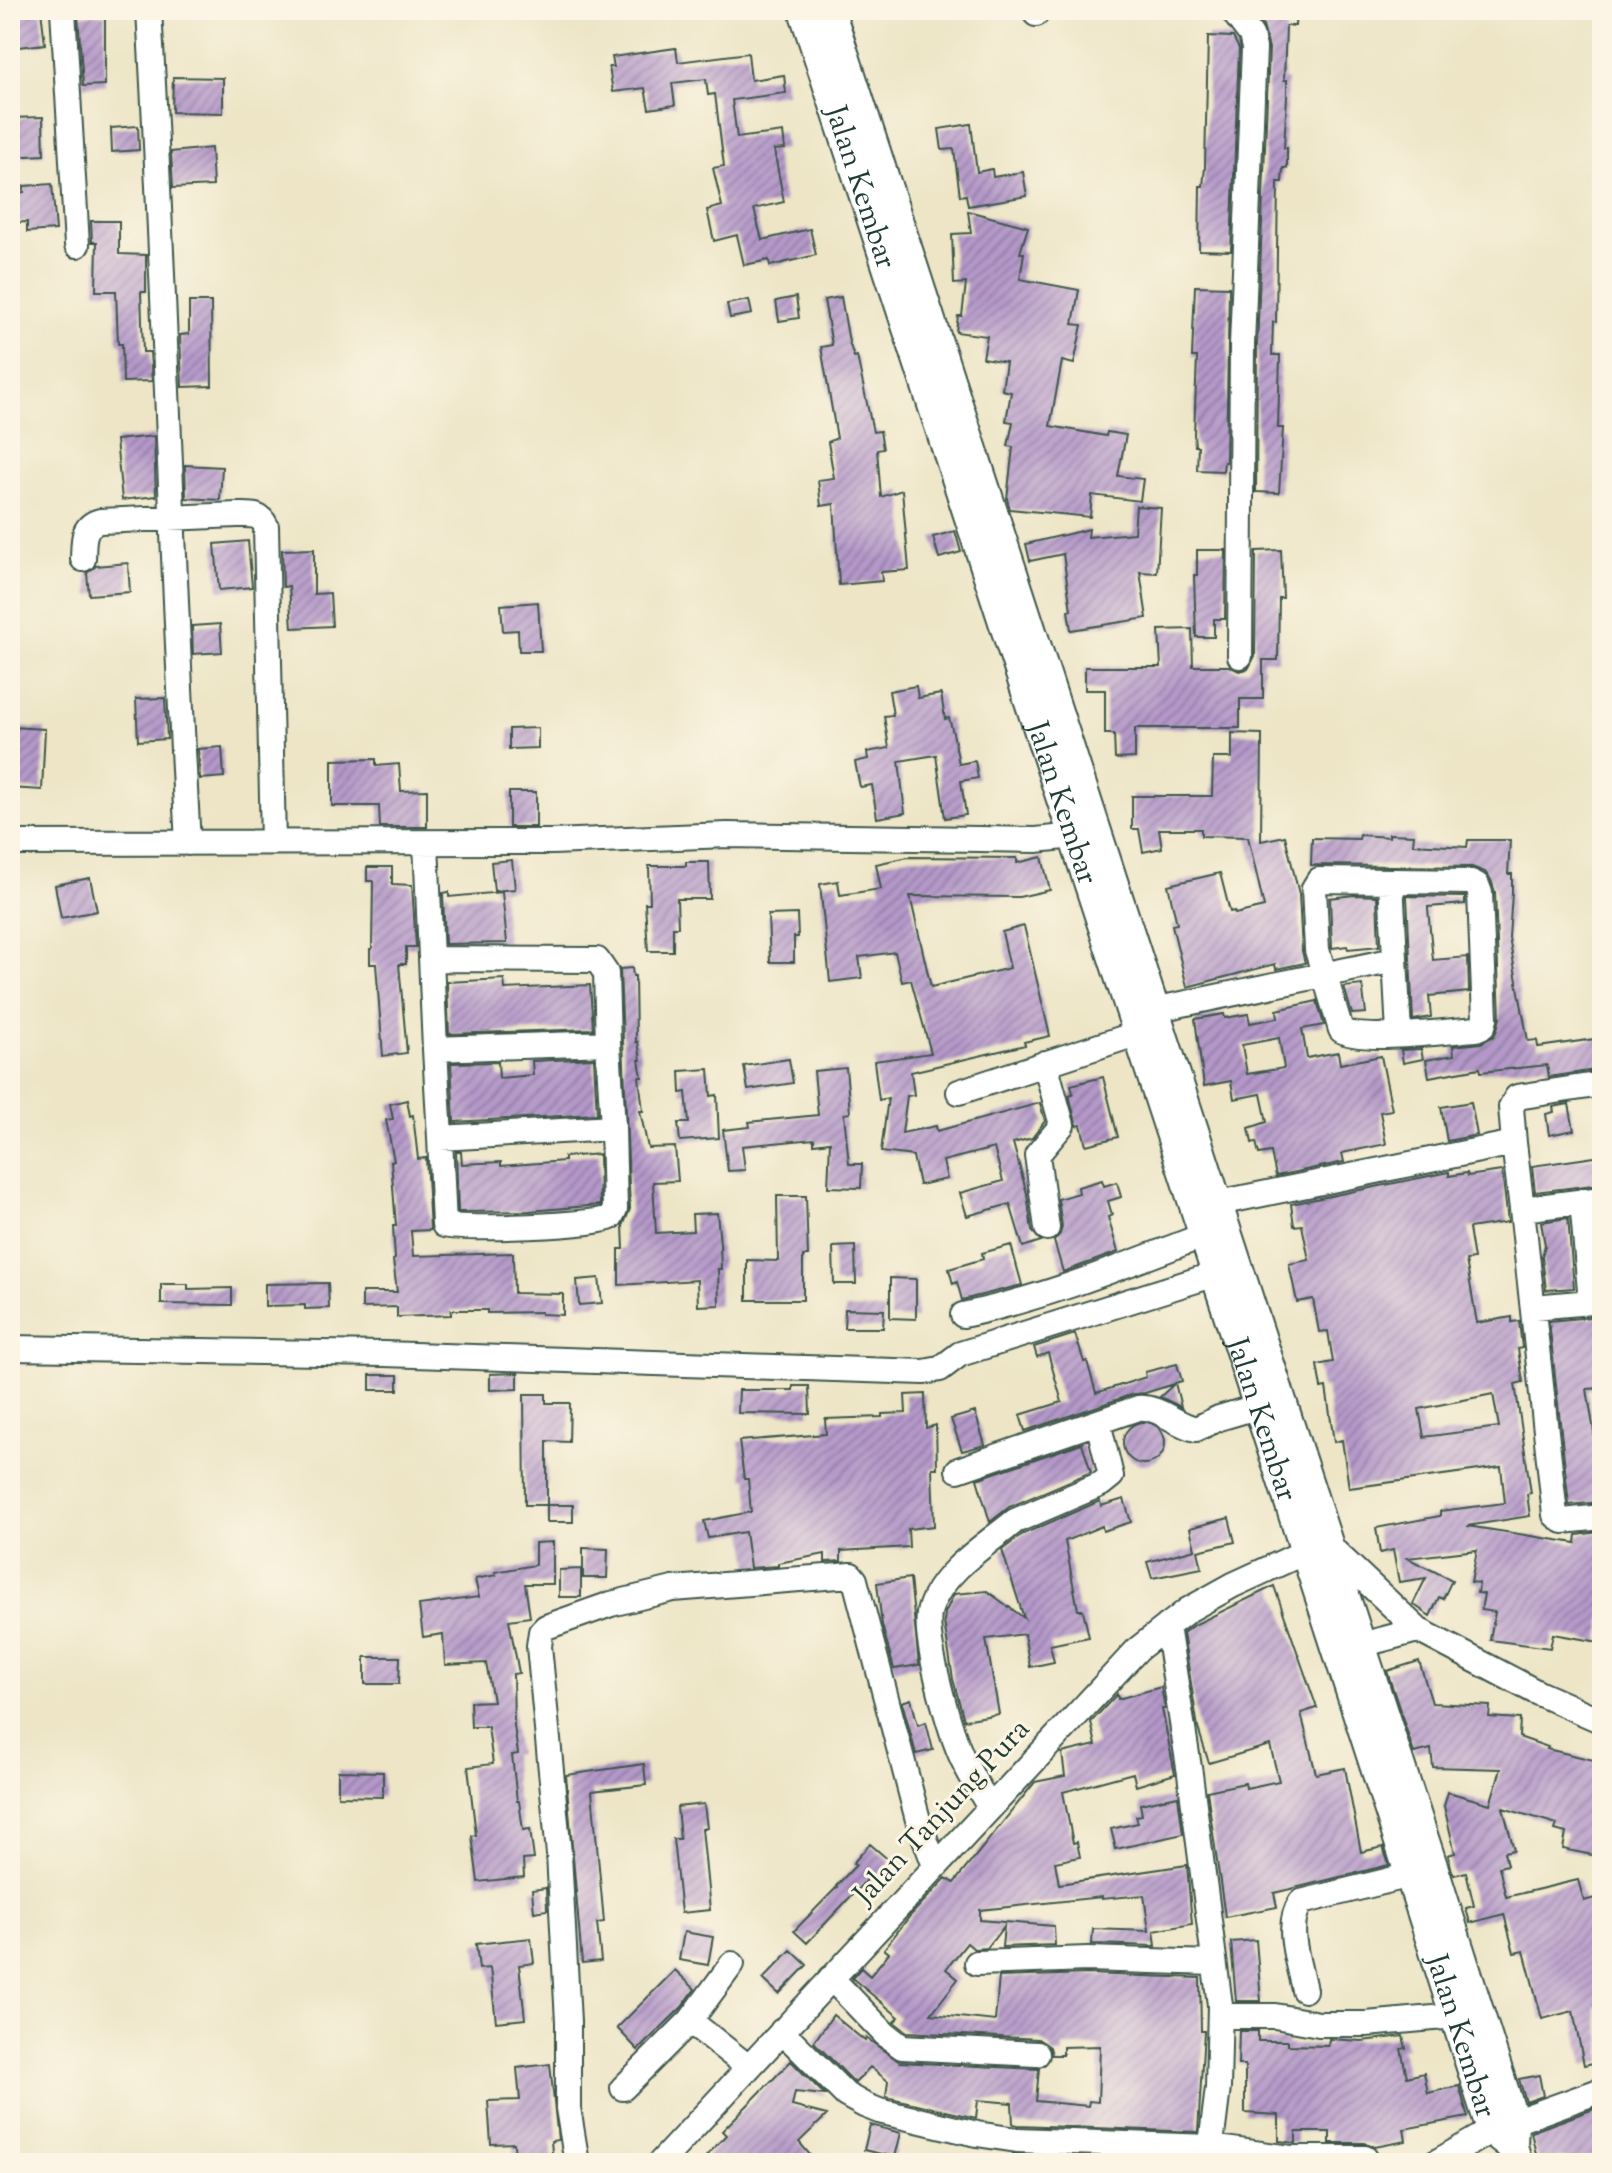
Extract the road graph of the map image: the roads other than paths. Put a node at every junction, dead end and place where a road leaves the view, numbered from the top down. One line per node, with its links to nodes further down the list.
1 (63, 10): 6 (street)
2 (149, 10): 7 (street)
3 (804, 10): 10 (main road, Jalan Kembar)
4 (829, 10): 19 (main road, Jalan Kembar)
5 (1232, 10): 9 (street)
6 (77, 245)
7 (171, 518): 8 (street); 11 (street); 13 (street)
8 (83, 559)
9 (1240, 656)
10 (1056, 838): 14 (street); 19 (main road, Jalan Kembar)
11 (273, 842): 13 (street); 14 (street)
12 (10, 843): 13 (street)
13 (188, 843)
14 (426, 843): 16 (street)
15 (1391, 881): 17 (street); 18 (street); 20 (street)
16 (431, 959): 21 (street); 22 (street)
17 (1395, 960): 18 (street); 20 (street)
18 (1325, 975): 19 (street); 20 (street)
19 (1134, 1028): 23 (street); 32 (main road, Jalan Kembar)
20 (1399, 1034)
21 (608, 1043): 22 (street); 26 (street)
22 (435, 1049): 27 (street)
23 (1045, 1063): 25 (street); 31 (street)
24 (1602, 1084): 28 (street)
25 (959, 1092)
26 (613, 1128): 27 (street); 27 (street)
27 (440, 1138)
28 (1514, 1143): 30 (street); 32 (street)
29 (1592, 1200): 30 (street); 33 (street)
30 (1522, 1209): 34 (street)
31 (1047, 1228)
32 (1217, 1244): 35 (street); 36 (street); 37 (main road, Jalan Kembar)
33 (1596, 1302): 34 (street)
34 (1534, 1307): 40 (street)
35 (963, 1315)
36 (10, 1348)
37 (1261, 1405): 38 (street); 41 (main road, Jalan Kembar)
38 (1098, 1422): 39 (street); 46 (street)
39 (958, 1470)
40 (1602, 1517)
41 (1318, 1548): 42 (street, Jalan Tanjung Pura); 43 (street); 44 (main road, Jalan Kembar); 48 (main road, Jalan Kembar)
42 (1167, 1626): 46 (street, Jalan Tanjung Pura); 50 (street)
43 (1418, 1630): 44 (street); 45 (street)
44 (1361, 1645): 48 (main road, Jalan Kembar)
45 (1602, 1721)
46 (990, 1808): 47 (street, Jalan Tanjung Pura)
47 (935, 1866): 52 (street, Jalan Tanjung Pura); 65 (street)
48 (1421, 1873): 53 (street); 55 (main road, Jalan Kembar); 62 (main road, Jalan Kembar)
49 (977, 1963): 50 (street)
50 (1214, 1963): 54 (street)
51 (732, 1964): 56 (street)
52 (831, 1978): 57 (street, Jalan Tanjung Pura); 58 (street)
53 (1304, 1990)
54 (1220, 2016): 55 (street); 63 (street)
55 (1456, 2016): 62 (main road, Jalan Kembar)
56 (690, 2021): 59 (street); 60 (street)
57 (782, 2031): 59 (street, Jalan Tanjung Pura); 63 (street)
58 (1037, 2054)
59 (748, 2067): 66 (street, Jalan Tanjung Pura)
60 (623, 2088)
61 (1602, 2090): 62 (street)
62 (1508, 2140): 67 (street)
63 (1209, 2155): 64 (street)
64 (1365, 2158)
65 (577, 2163)
66 (660, 2163)
67 (1435, 2163)

